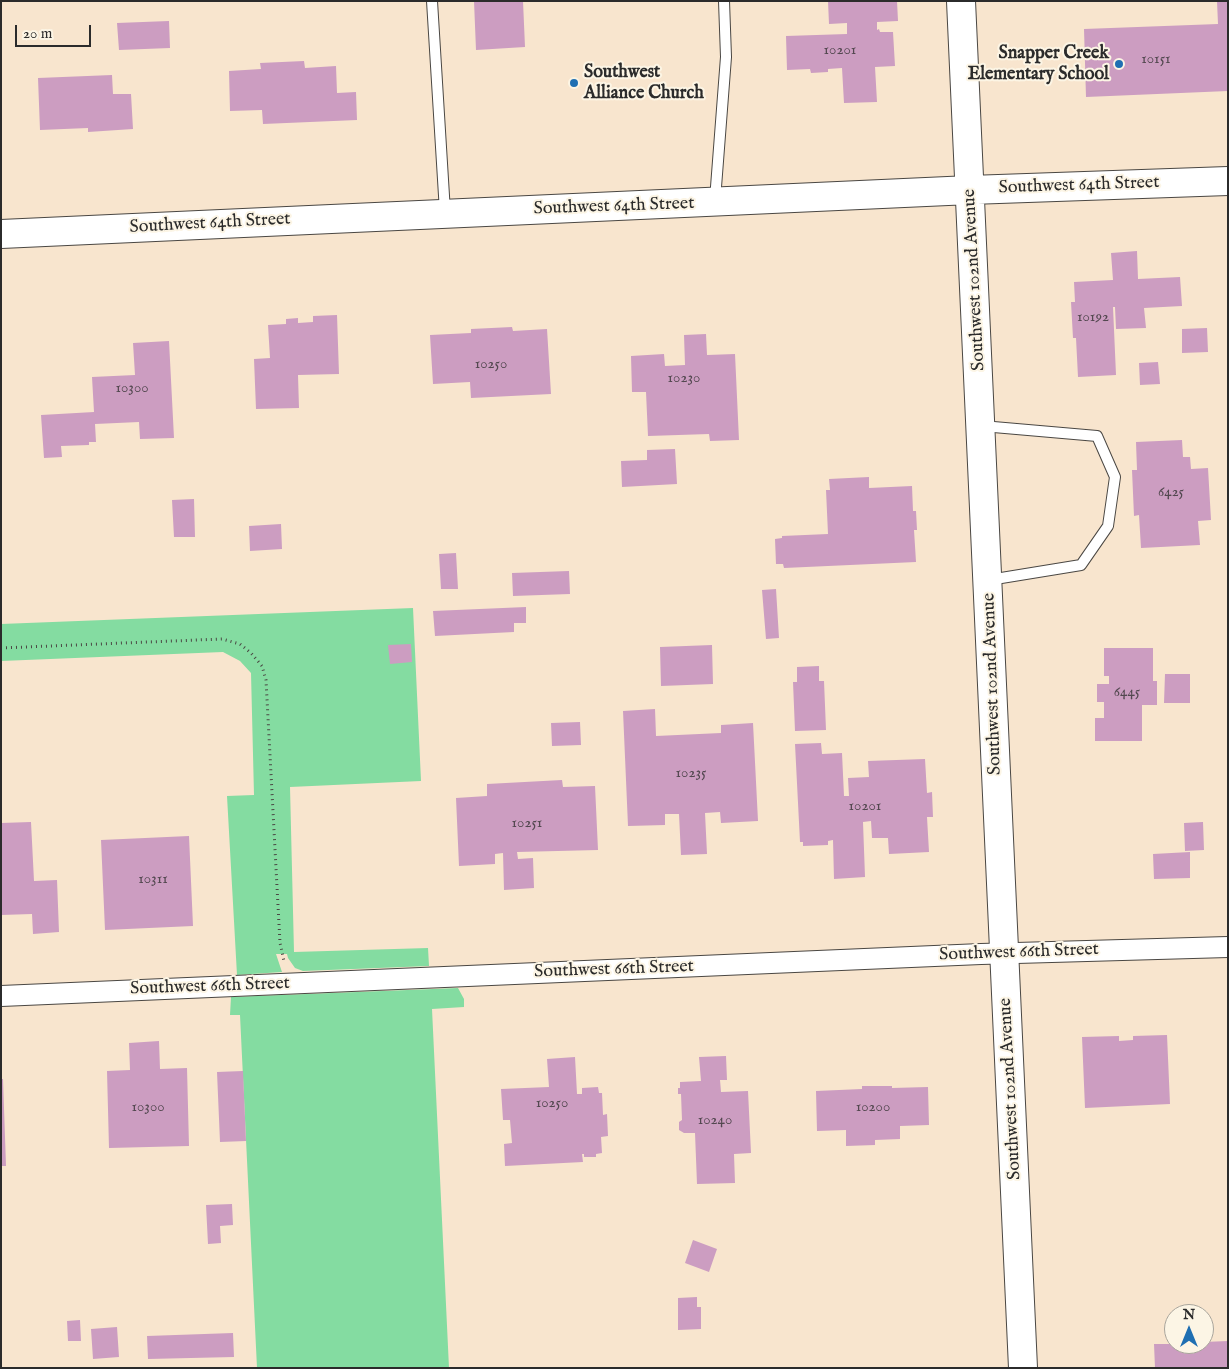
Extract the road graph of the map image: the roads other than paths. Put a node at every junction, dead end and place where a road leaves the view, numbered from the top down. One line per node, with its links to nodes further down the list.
1 (432, 1): 7 (lane)
2 (724, 1): 6 (lane)
3 (962, 1): 5 (street, Southwest 102nd Avenue)
4 (1228, 181): 5 (street, Southwest 64th Street)
5 (970, 190): 6 (street, Southwest 64th Street); 9 (street, Southwest 102nd Avenue)
6 (715, 202): 7 (street, Southwest 64th Street)
7 (445, 214): 8 (street, Southwest 64th Street)
8 (1, 234)
9 (981, 426): 10 (street, Southwest 102nd Avenue); 10 (lane)
10 (988, 580): 12 (street, Southwest 102nd Avenue)
11 (1228, 947): 12 (street, Southwest 66th Street)
12 (1005, 953): 13 (street, Southwest 66th Street); 14 (street, Southwest 102nd Avenue)
13 (1, 996)
14 (1023, 1368)

